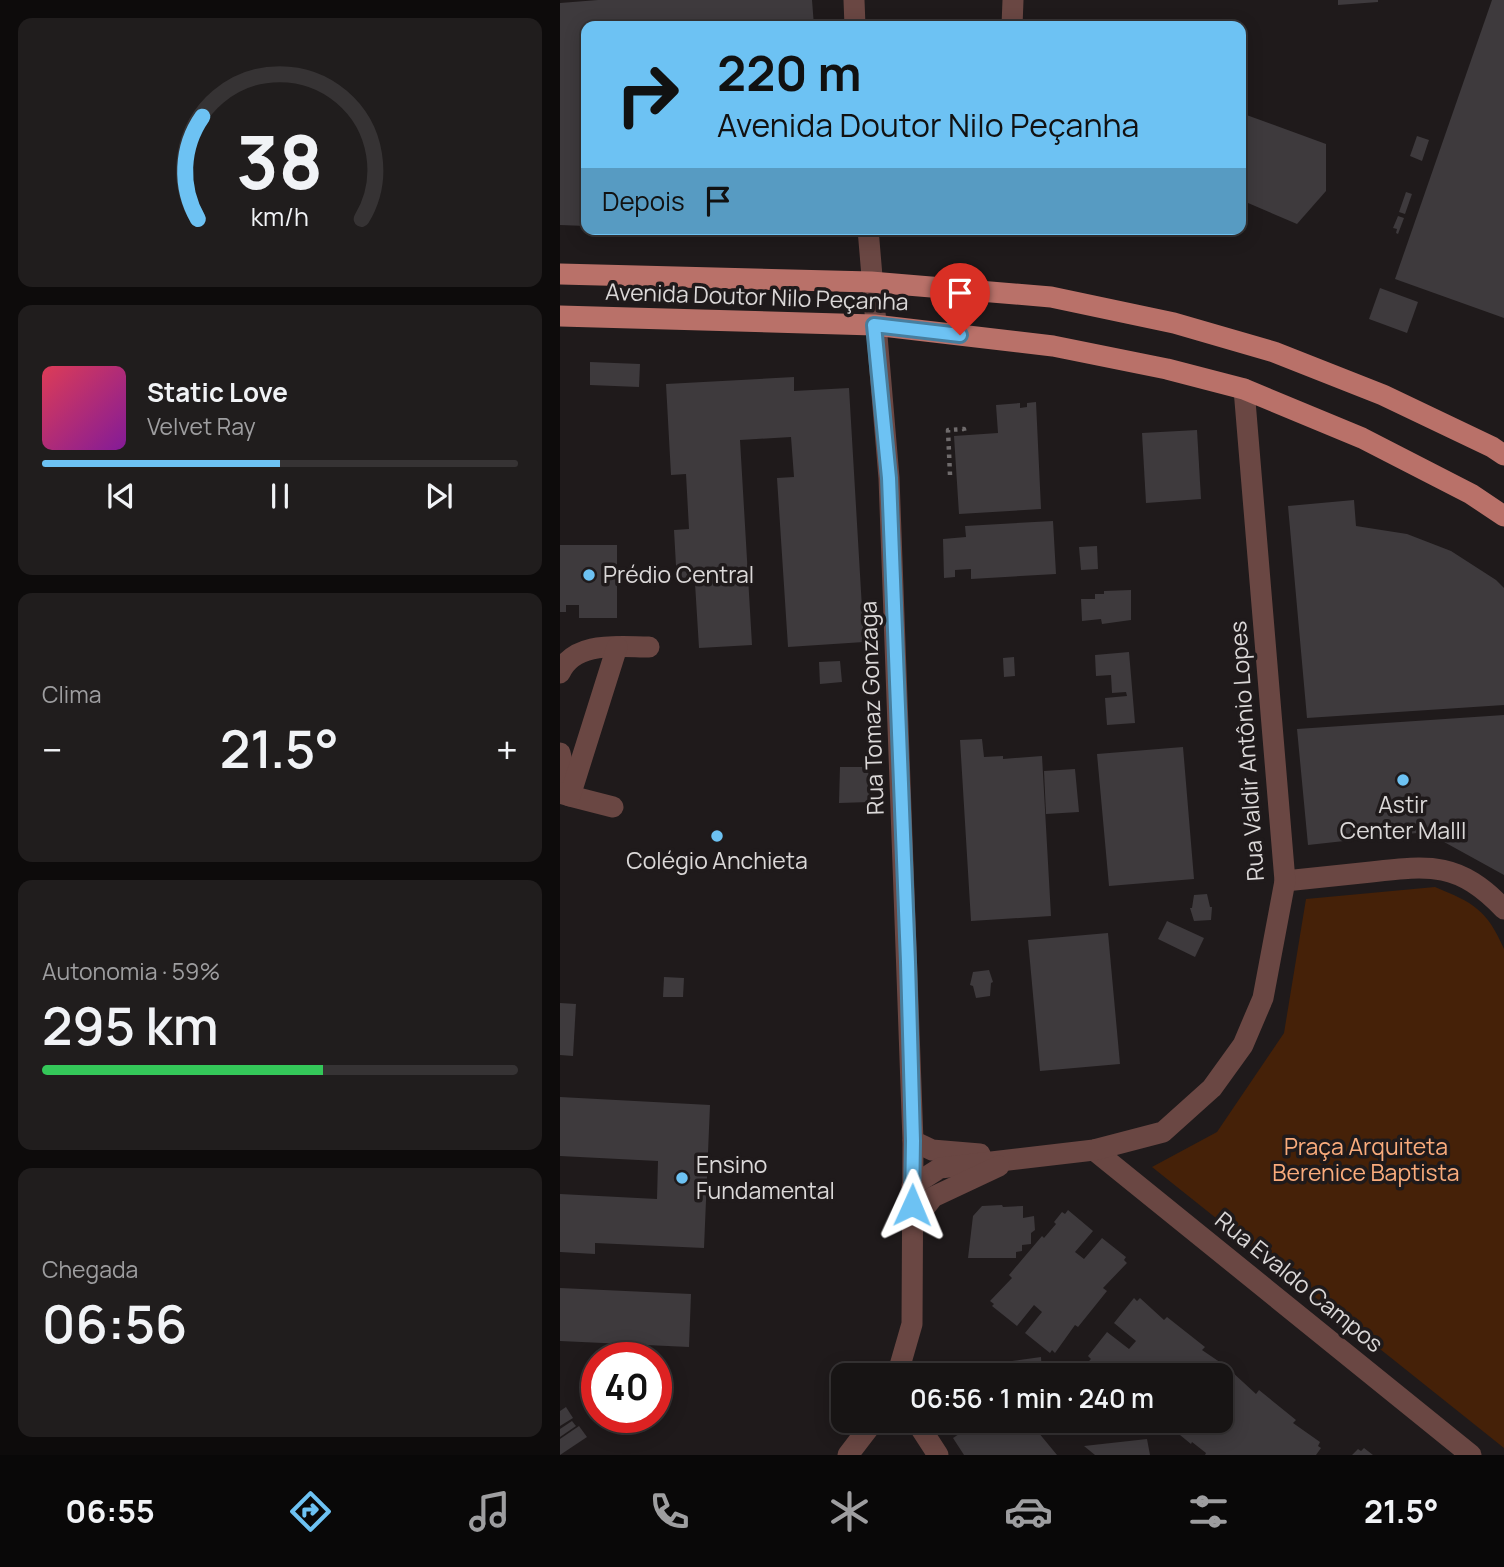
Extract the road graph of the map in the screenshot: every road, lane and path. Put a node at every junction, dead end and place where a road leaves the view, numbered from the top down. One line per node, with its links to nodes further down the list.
1 (854, 0): 3 (street)
2 (1013, 0): 4 (street)
3 (855, 21)
4 (1012, 21)
5 (867, 235): 7 (street, Rua Tomaz Gonzaga)
6 (560, 274): 7 (main road, Avenida Doutor Nilo Peçanha)
7 (871, 282): 9 (street, Rua Tomaz Gonzaga); 12 (main road, Avenida Doutor Nilo Peçanha)
8 (560, 316): 9 (main road, Avenida Doutor Nilo Peçanha)
9 (874, 325): 10 (main road, Avenida Doutor Nilo Peçanha); 23 (street, Rua Tomaz Gonzaga)
10 (1244, 389): 14 (main road, Avenida Doutor Nilo Peçanha); 21 (street, Rua Valdir Antônio Lopes)
11 (965, 435): 13 (path)
12 (1504, 455)
13 (950, 475)
14 (1504, 516)
15 (649, 646): 16 (street)
16 (617, 647): 17 (street); 19 (street)
17 (560, 673)
18 (560, 753): 19 (street)
19 (565, 795): 20 (street)
20 (612, 807)
21 (1285, 881): 22 (street); 24 (street, Rua Valdir Antônio Lopes)
22 (1504, 909)
23 (913, 1141): 25 (street); 26 (street, Rua Tomaz Gonzaga)
24 (1094, 1150): 25 (street, Rua Valdir Antônio Lopes); 33 (street, Rua Evaldo Campos)
25 (1017, 1158): 26 (street, Rua Valdir Antônio Lopes); 27 (street, Rua Valdir Antônio Lopes)
26 (912, 1186): 27 (street, Rua Tomaz Gonzaga)
27 (912, 1224): 28 (street, Rua Tomaz Gonzaga)
28 (901, 1363)
29 (865, 1433): 31 (street)
30 (924, 1433): 32 (street)
31 (848, 1455)
32 (938, 1455)
33 (1471, 1455)

